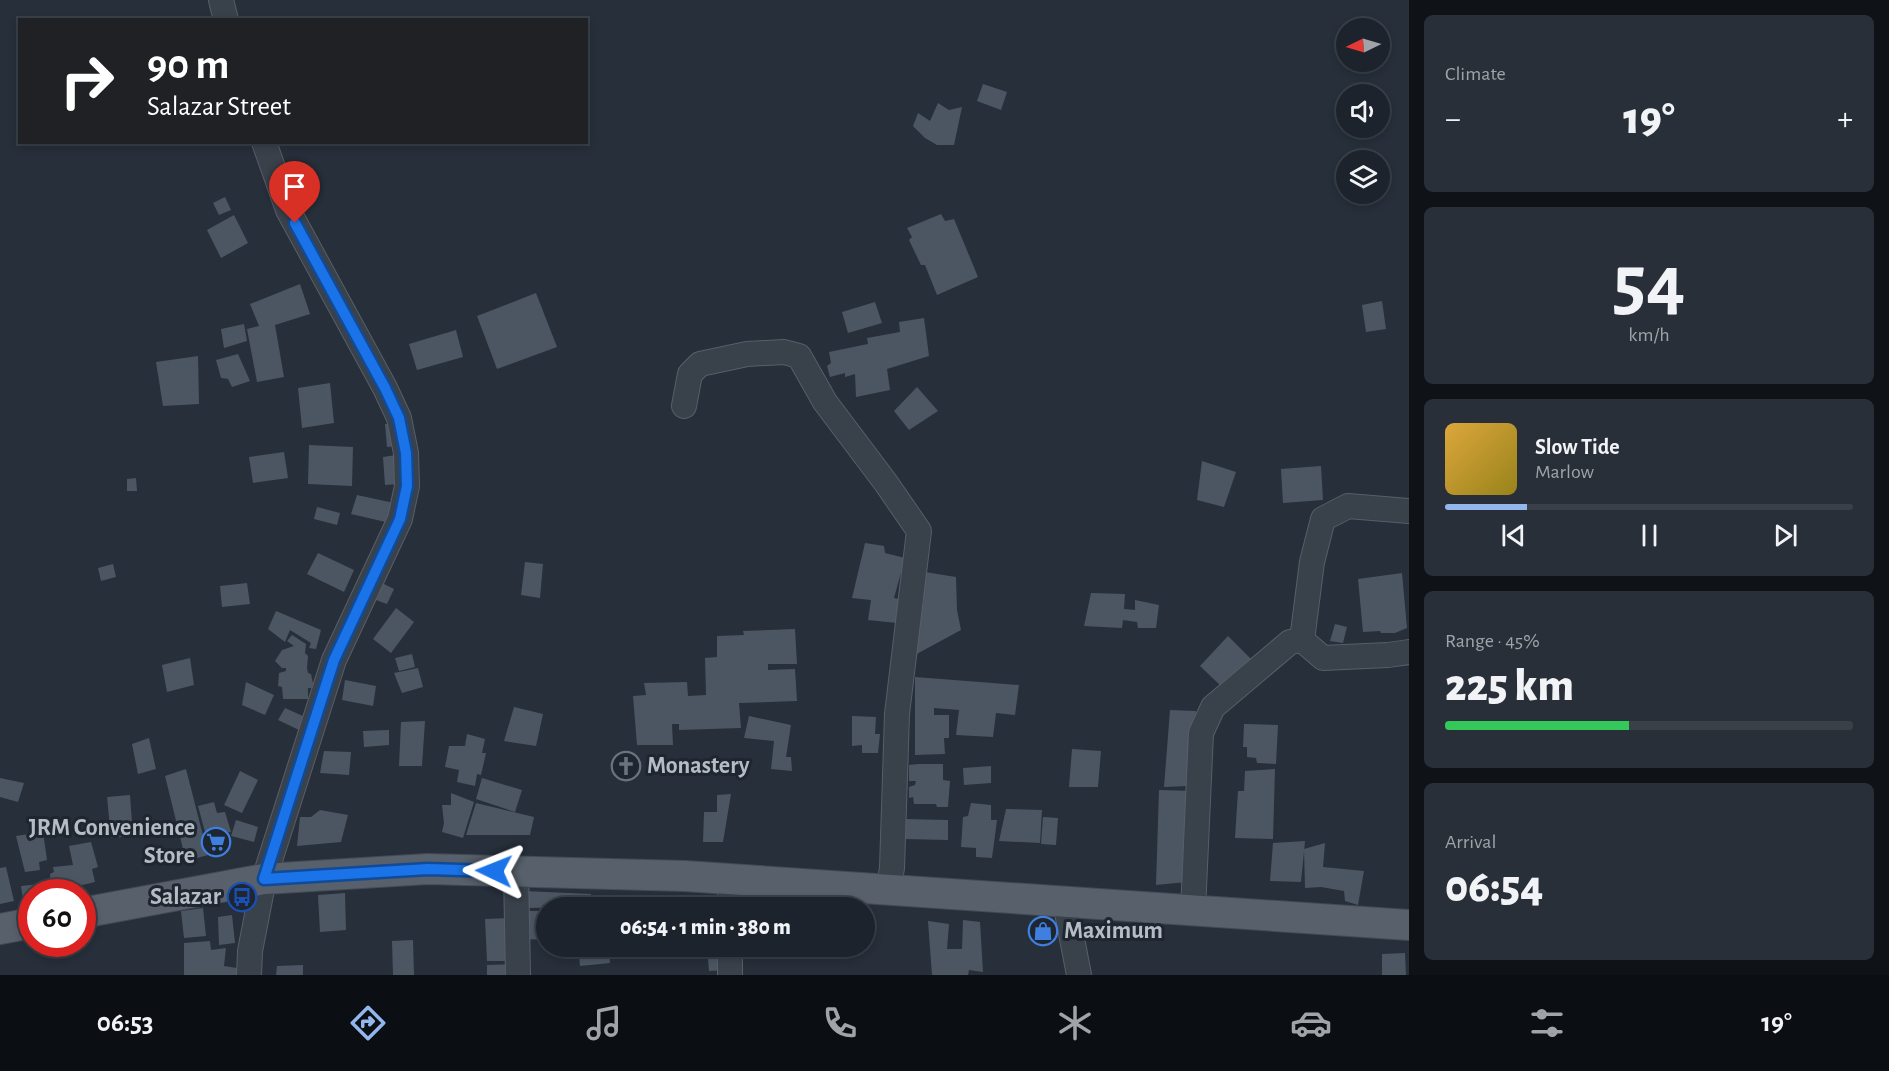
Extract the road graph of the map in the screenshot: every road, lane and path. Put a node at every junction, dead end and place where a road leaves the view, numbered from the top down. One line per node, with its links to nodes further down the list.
1 (221, 0): 2 (street)
2 (226, 18)
3 (265, 144): 9 (street)
4 (684, 406): 10 (street)
5 (1409, 511): 6 (street)
6 (1302, 640): 7 (street); 14 (street)
7 (1409, 652)
8 (516, 872): 9 (main road); 11 (main road); 20 (street)
9 (264, 879): 13 (main road); 19 (street)
10 (888, 890): 11 (main road); 12 (main road)
11 (730, 893)
12 (1065, 902): 14 (main road); 22 (street)
13 (96, 910)
14 (1193, 911): 15 (main road)
15 (1409, 925)
16 (18, 926): 17 (main road)
17 (0, 929)
18 (730, 957): 21 (street)
19 (249, 975)
20 (518, 975)
21 (730, 975)
22 (1079, 975)

